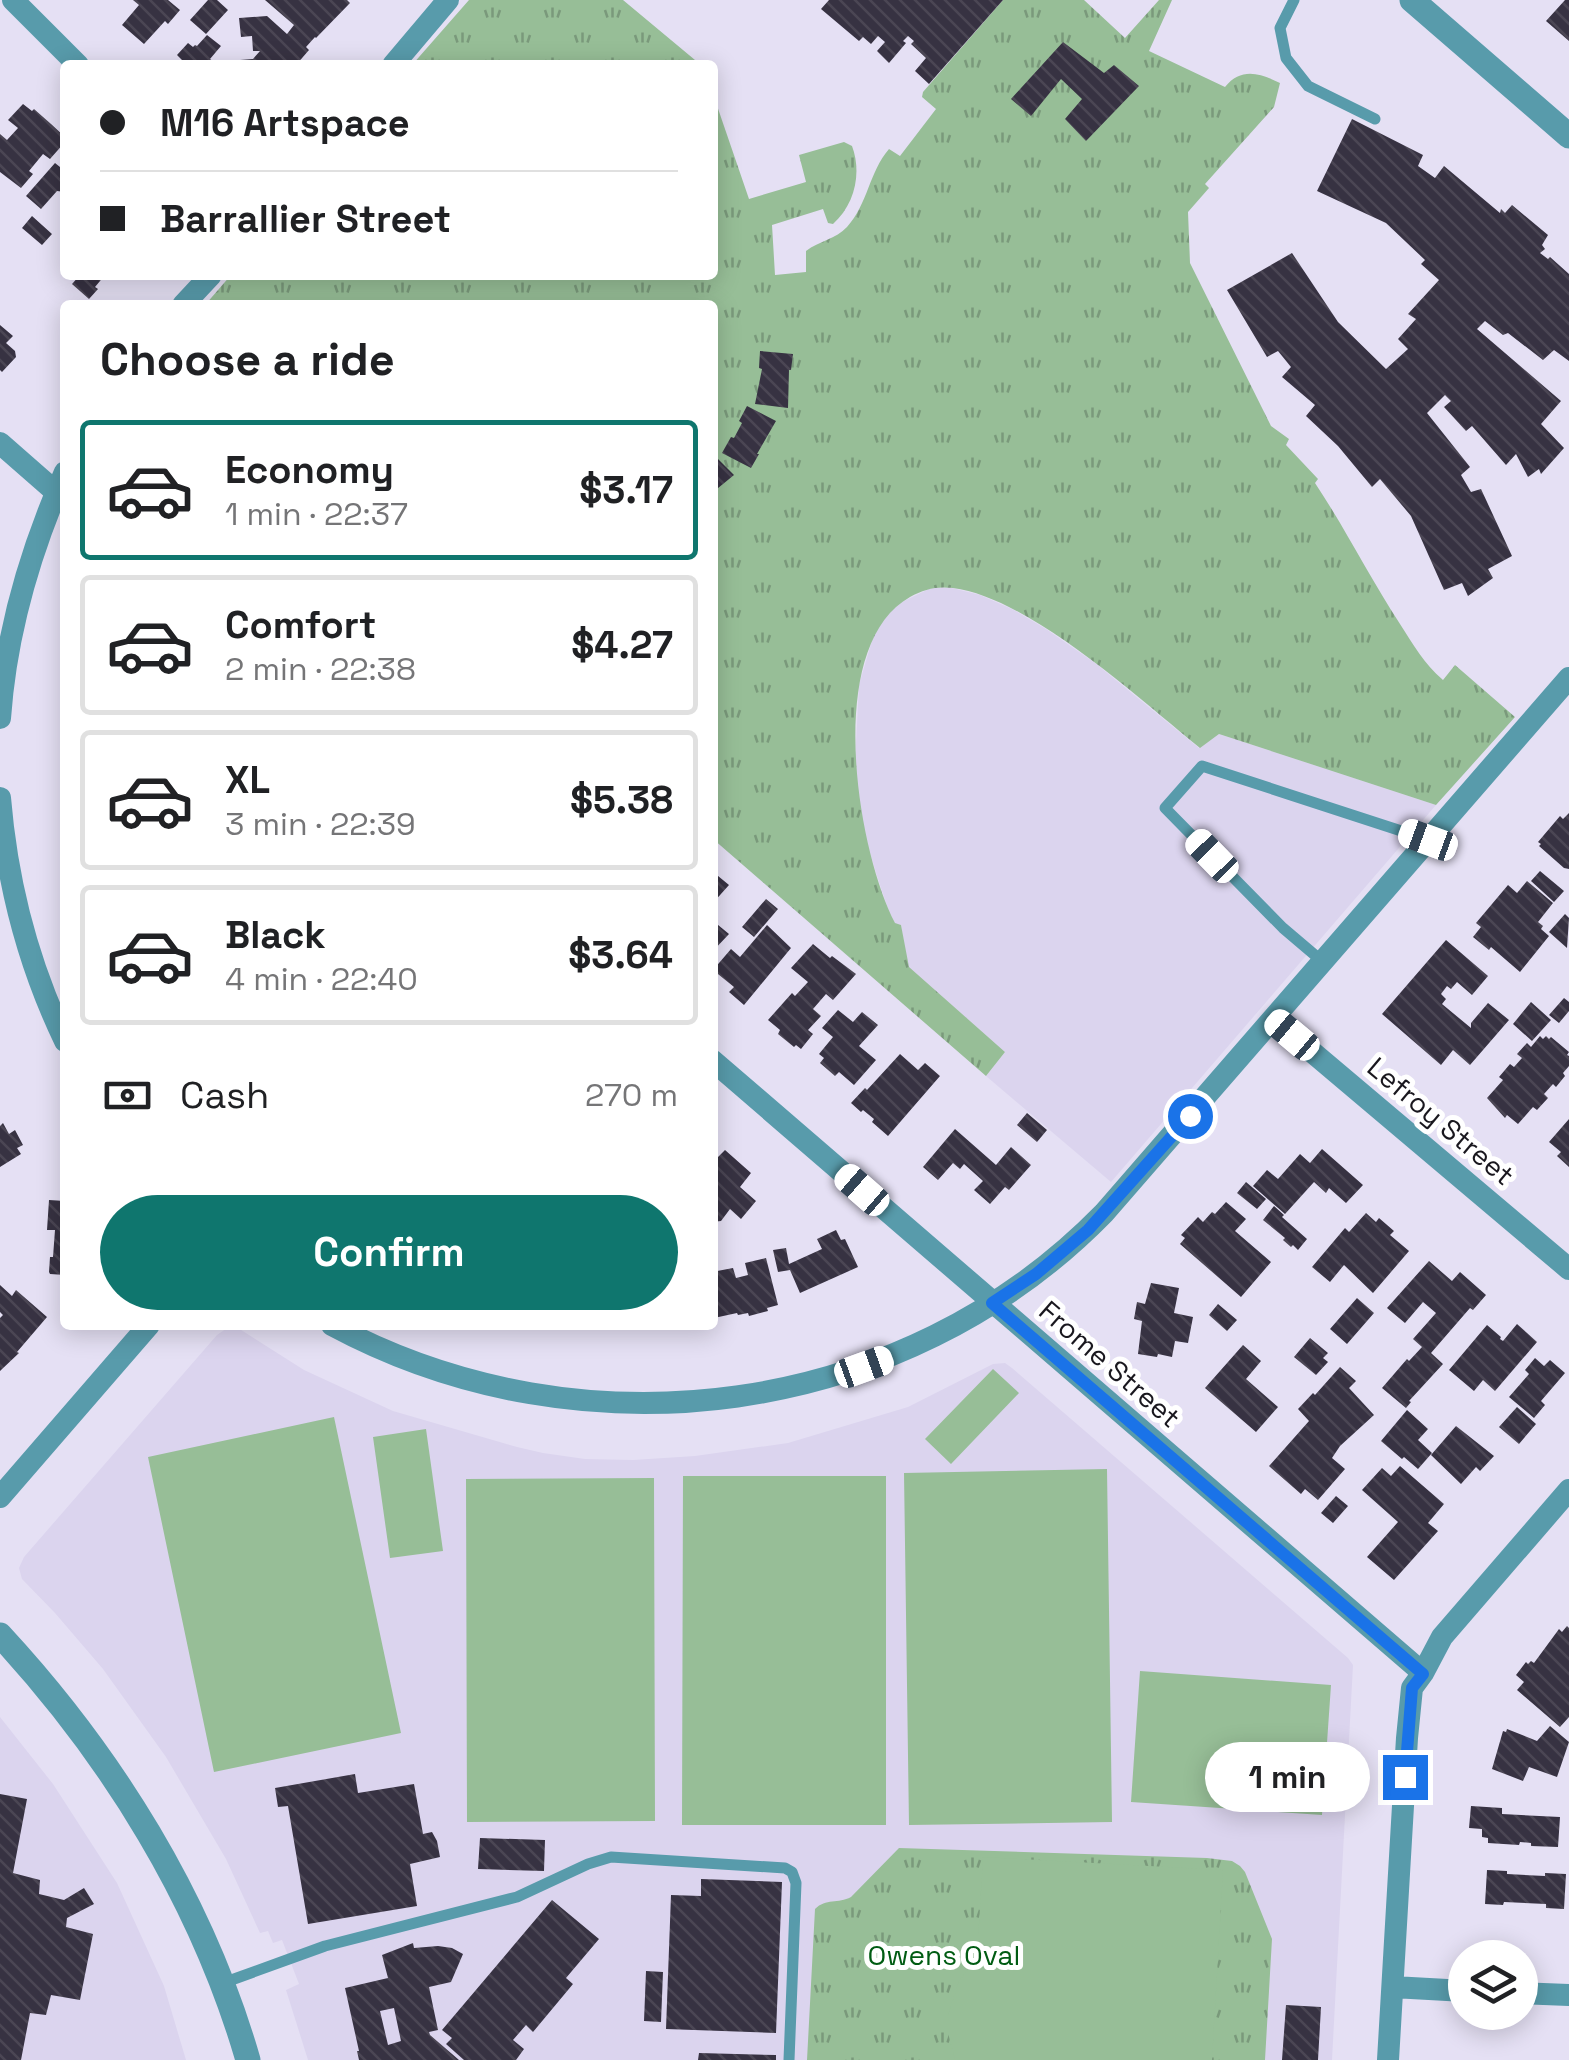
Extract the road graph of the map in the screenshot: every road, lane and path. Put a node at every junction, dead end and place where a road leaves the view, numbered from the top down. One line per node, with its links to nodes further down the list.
1 (12, 0): 5 (street)
2 (448, 0): 6 (street)
3 (1294, 0): 7 (lane)
4 (1412, 0): 8 (street)
5 (73, 60)
6 (397, 60)
7 (1375, 119)
8 (1569, 136)
9 (206, 280): 10 (street)
10 (188, 300)
11 (0, 444): 12 (street)
12 (60, 487)
13 (60, 492): 15 (street)
14 (1565, 690): 17 (street)
15 (0, 718)
16 (0, 798): 20 (street)
17 (1428, 840): 18 (street); 18 (lane)
18 (1323, 962): 19 (street)
19 (1273, 1020): 22 (street, Lefroy Street); 23 (street)
20 (60, 1030)
21 (718, 1065): 23 (street, Frome Street)
22 (1569, 1270)
23 (992, 1303): 25 (street); 29 (street, Frome Street)
24 (144, 1330): 27 (street)
25 (342, 1330)
26 (1569, 1490): 29 (street)
27 (0, 1497)
28 (0, 1636): 30 (street)
29 (1423, 1674): 31 (street)
30 (222, 1984): 35 (street); 36 (lane)
31 (1392, 1987): 32 (street); 37 (street)
32 (1448, 1989)
33 (1538, 1994): 34 (street)
34 (1569, 1996)
35 (248, 2060)
36 (790, 2060)
37 (1388, 2060)

